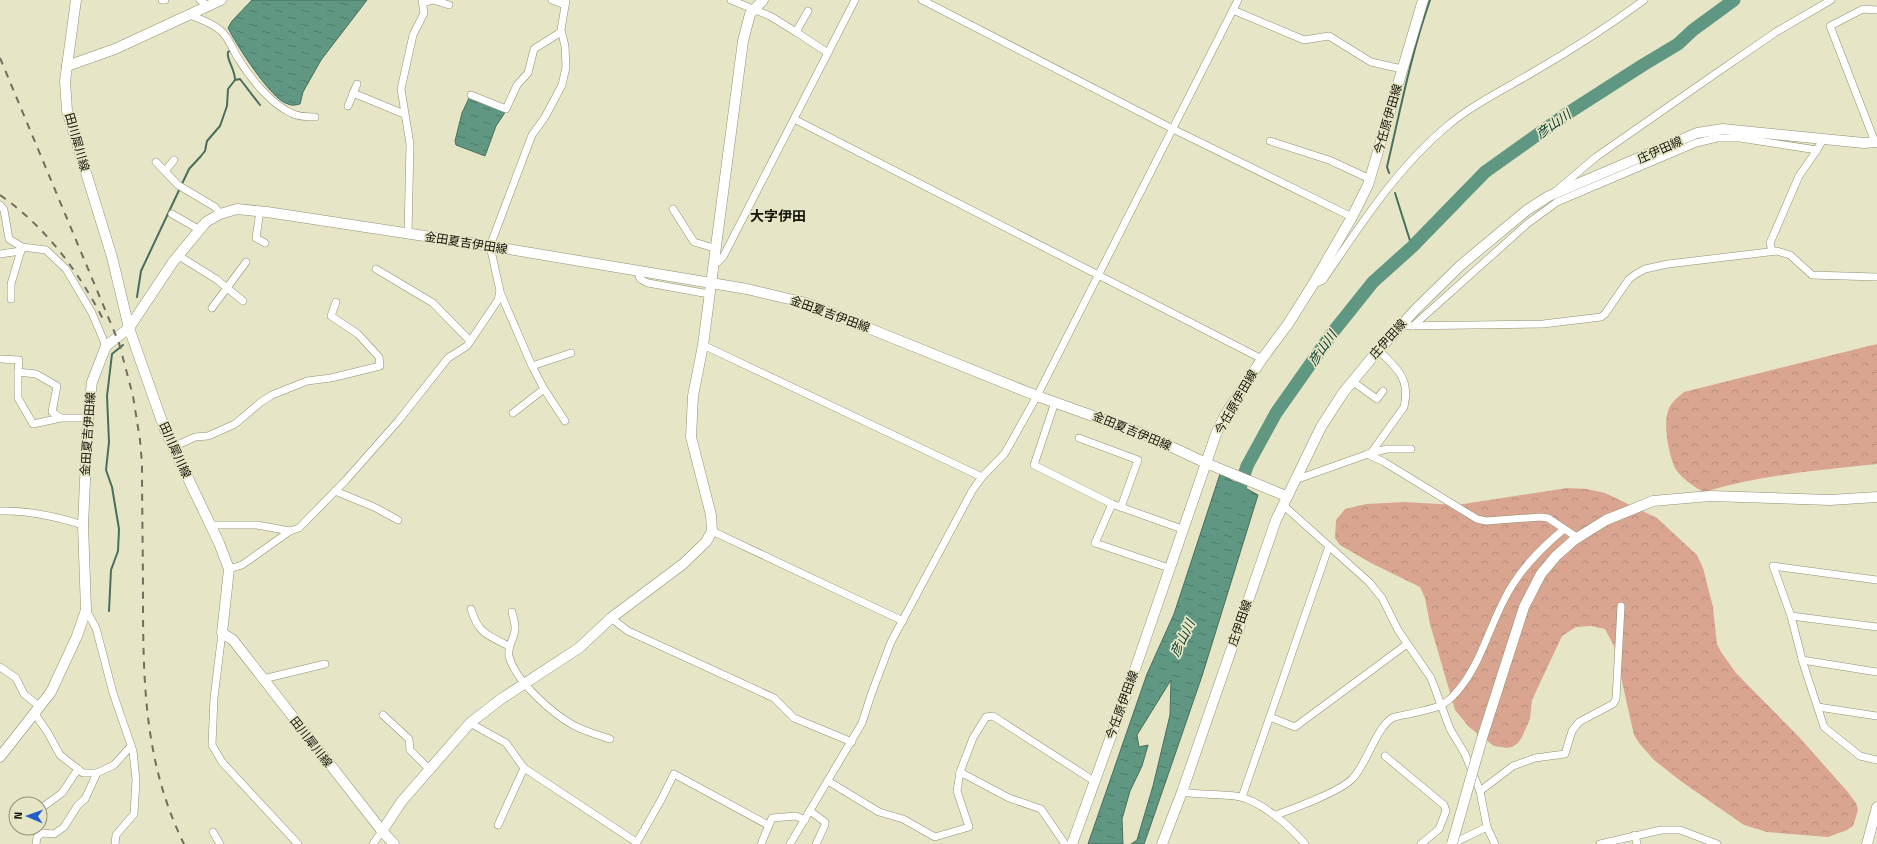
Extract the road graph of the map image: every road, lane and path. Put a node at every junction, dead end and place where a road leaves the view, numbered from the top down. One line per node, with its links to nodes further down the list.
1 (76, 0): 24 (main road, 田川犀川線)
2 (221, 0): 14 (main road)
3 (552, 0): 13 (street)
4 (731, 0): 16 (street)
5 (763, 0): 16 (main road)
6 (855, 0): 23 (street)
7 (922, 0): 33 (street)
8 (1238, 0): 17 (street)
9 (1423, 0): 25 (main road, 今任原伊田線)
10 (1644, 0): 65 (street)
11 (1830, 0): 42 (street)
12 (423, 1): 15 (street); 30 (street)
13 (565, 2): 21 (street)
14 (204, 3): 20 (main road)
15 (449, 5)
16 (755, 9): 22 (street); 53 (main road)
17 (1233, 10): 25 (street); 33 (street)
18 (1877, 10): 36 (street)
19 (808, 11): 22 (street)
20 (190, 15): 24 (main road); 31 (street)
21 (561, 32): 28 (street); 52 (street)
22 (796, 32): 23 (street)
23 (828, 53): 32 (street)
24 (67, 66): 75 (main road, 田川犀川線)
25 (1402, 69): 41 (main road, 今任原伊田線)
26 (357, 84): 27 (street)
27 (353, 93): 29 (street); 30 (street)
28 (471, 95)
29 (348, 106)
30 (404, 114): 50 (street)
31 (315, 117)
32 (794, 119): 58 (street); 62 (street)
33 (1173, 129): 48 (street); 62 (street)
34 (1823, 139): 36 (main road, 庄伊田線); 37 (street); 42 (main road, 庄伊田線)
35 (1270, 141): 41 (street)
36 (1876, 142)
37 (1817, 150): 55 (street); 74 (street)
38 (174, 160): 40 (street)
39 (156, 162): 40 (street)
40 (165, 170): 47 (street)
41 (1370, 179): 48 (main road, 今任原伊田線)
42 (1549, 196): 73 (main road, 庄伊田線)
43 (0, 205): 54 (street)
44 (673, 209): 53 (street)
45 (260, 212): 47 (main road, 金田夏吉伊田線); 50 (main road, 金田夏吉伊田線); 51 (street)
46 (172, 214): 49 (street)
47 (220, 214): 49 (main road, 金田夏吉伊田線)
48 (1352, 217): 65 (main road, 今任原伊田線)
49 (200, 230): 57 (main road, 金田夏吉伊田線)
50 (408, 234): 52 (main road, 金田夏吉伊田線)
51 (265, 243)
52 (490, 246): 61 (main road, 金田夏吉伊田線); 67 (street)
53 (714, 248): 58 (main road)
54 (21, 249): 56 (street); 69 (street); 78 (street)
55 (1772, 251): 63 (street); 74 (street)
56 (0, 254)
57 (179, 256): 66 (street); 75 (main road, 金田夏吉伊田線)
58 (713, 261): 64 (main road)
59 (246, 262): 66 (street)
60 (376, 269): 76 (street)
61 (639, 271): 64 (main road, 金田夏吉伊田線); 68 (street)
62 (1099, 274): 82 (street); 88 (street)
63 (1877, 277)
64 (710, 283): 68 (main road); 88 (main road, 金田夏吉伊田線)
65 (1312, 286): 82 (main road, 今任原伊田線)
66 (228, 289): 70 (street); 72 (street)
67 (500, 291): 76 (street); 83 (street)
68 (709, 294): 77 (main road)
69 (11, 299)
70 (243, 301)
71 (336, 302): 95 (street)
72 (212, 308)
73 (1400, 326): 74 (street); 79 (main road, 庄伊田線)
74 (1412, 326)
75 (129, 328): 78 (main road, 金田夏吉伊田線); 95 (main road, 田川犀川線)
76 (470, 341): 101 (street)
77 (703, 345): 99 (street); 113 (main road)
78 (106, 346): 92 (main road, 金田夏吉伊田線)
79 (1378, 350): 85 (main road, 庄伊田線); 97 (street)
80 (570, 353): 83 (street)
81 (0, 359): 84 (street)
82 (1262, 359): 98 (main road, 今任原伊田線)
83 (532, 366): 86 (street)
84 (18, 372): 91 (street); 91 (street)
85 (1352, 381): 87 (street); 100 (main road, 庄伊田線)
86 (544, 389): 90 (street); 93 (street)
87 (1384, 391)
88 (1037, 396): 89 (main road, 金田夏吉伊田線); 99 (street)
89 (1055, 402): 98 (main road, 金田夏吉伊田線); 104 (street)
90 (513, 413)
91 (61, 418): 92 (street)
92 (88, 418): 108 (main road, 金田夏吉伊田線)
93 (565, 421)
94 (1080, 438): 105 (street)
95 (173, 447): 109 (main road, 田川犀川線)
96 (1411, 449): 97 (street)
97 (1369, 454): 100 (street); 111 (street)
98 (1206, 463): 103 (main road, 金田夏吉伊田線); 110 (main road, 今任原伊田線)
99 (982, 477): 125 (street)
100 (1295, 480): 103 (main road, 庄伊田線)
101 (335, 491): 107 (street); 112 (street)
102 (1877, 497): 114 (main road)
103 (1283, 498): 115 (street); 157 (main road, 庄伊田線)
104 (1112, 504): 105 (street); 116 (street)
105 (1121, 507): 110 (street)
106 (0, 511): 108 (street)
107 (398, 520)
108 (83, 525): 121 (main road, 金田夏吉伊田線)
109 (210, 525): 112 (street); 117 (main road, 田川犀川線)
110 (1182, 529): 116 (main road, 今任原伊田線)
111 (1564, 529): 114 (street); 136 (street)
112 (290, 531): 117 (street)
113 (712, 531): 124 (main road); 125 (street)
114 (1578, 538): 187 (main road, bridge)
115 (1329, 546): 128 (street); 141 (street)
116 (1169, 568): 155 (main road, 今任原伊田線)
117 (229, 569): 127 (main road, 田川犀川線)
118 (1877, 580): 123 (street)
119 (1621, 606): 156 (street)
120 (472, 609): 129 (street)
121 (86, 610): 138 (main road, 金田夏吉伊田線); 145 (street)
122 (512, 612): 129 (street)
123 (1791, 616): 126 (street); 130 (street)
124 (611, 618): 135 (main road); 144 (street)
125 (903, 621): 144 (street)
126 (1877, 627)
127 (222, 633): 134 (main road, 田川犀川線); 176 (street)
128 (1407, 644): 136 (street); 141 (street)
129 (509, 646): 135 (street)
130 (1802, 660): 133 (street); 137 (street)
131 (325, 664): 134 (street)
132 (0, 667): 138 (street)
133 (1877, 672)
134 (263, 679): 167 (main road, 田川犀川線)
135 (525, 683): 142 (main road); 143 (street)
136 (1442, 706): 156 (street); 162 (street)
137 (1818, 707): 140 (street); 148 (street)
138 (37, 711): 146 (main road, 金田夏吉伊田線); 150 (street)
139 (383, 715): 151 (street)
140 (1877, 716)
141 (1270, 717): 158 (street)
142 (470, 723): 149 (street); 151 (main road)
143 (610, 739)
144 (852, 742): 154 (street)
145 (132, 746): 153 (street); 174 (street)
146 (1, 753)
147 (1385, 756): 186 (street)
148 (1877, 760)
149 (524, 768): 164 (street); 173 (street)
150 (78, 769): 153 (street); 159 (street)
151 (429, 770): 167 (main road)
152 (960, 772): 155 (street); 171 (street); 182 (street)
153 (97, 773): 168 (street)
154 (828, 781): 161 (street); 171 (street)
155 (1094, 781): 183 (main road, 今任原伊田線)
156 (1480, 791): 166 (street)
157 (1182, 792): 158 (street); 184 (main road, 庄伊田線)
158 (1242, 797): 162 (street)
159 (48, 803)
160 (1877, 807): 192 (main road)
161 (810, 811): 163 (street); 181 (street)
162 (1276, 815): 185 (street)
163 (805, 820): 165 (street); 180 (street)
164 (498, 825)
165 (768, 825): 173 (street); 179 (street)
166 (1487, 828): 187 (street); 188 (street)
167 (382, 831): 177 (street); 178 (main road, 田川犀川線)
168 (48, 832)
169 (213, 832): 175 (street)
170 (1635, 835): 172 (street); 189 (street); 190 (street)
171 (934, 840)
172 (1709, 842): 191 (street)
173 (636, 843)
174 (114, 844)
175 (220, 844)
176 (298, 844)
177 (373, 844)
178 (394, 844)
179 (761, 844)
180 (790, 844)
181 (816, 844)
182 (1064, 844)
183 (1072, 844)
184 (1162, 844)
185 (1305, 844)
186 (1421, 844)
187 (1452, 844)
188 (1495, 844)
189 (1600, 844)
190 (1637, 844)
191 (1717, 844)
192 (1867, 844)

